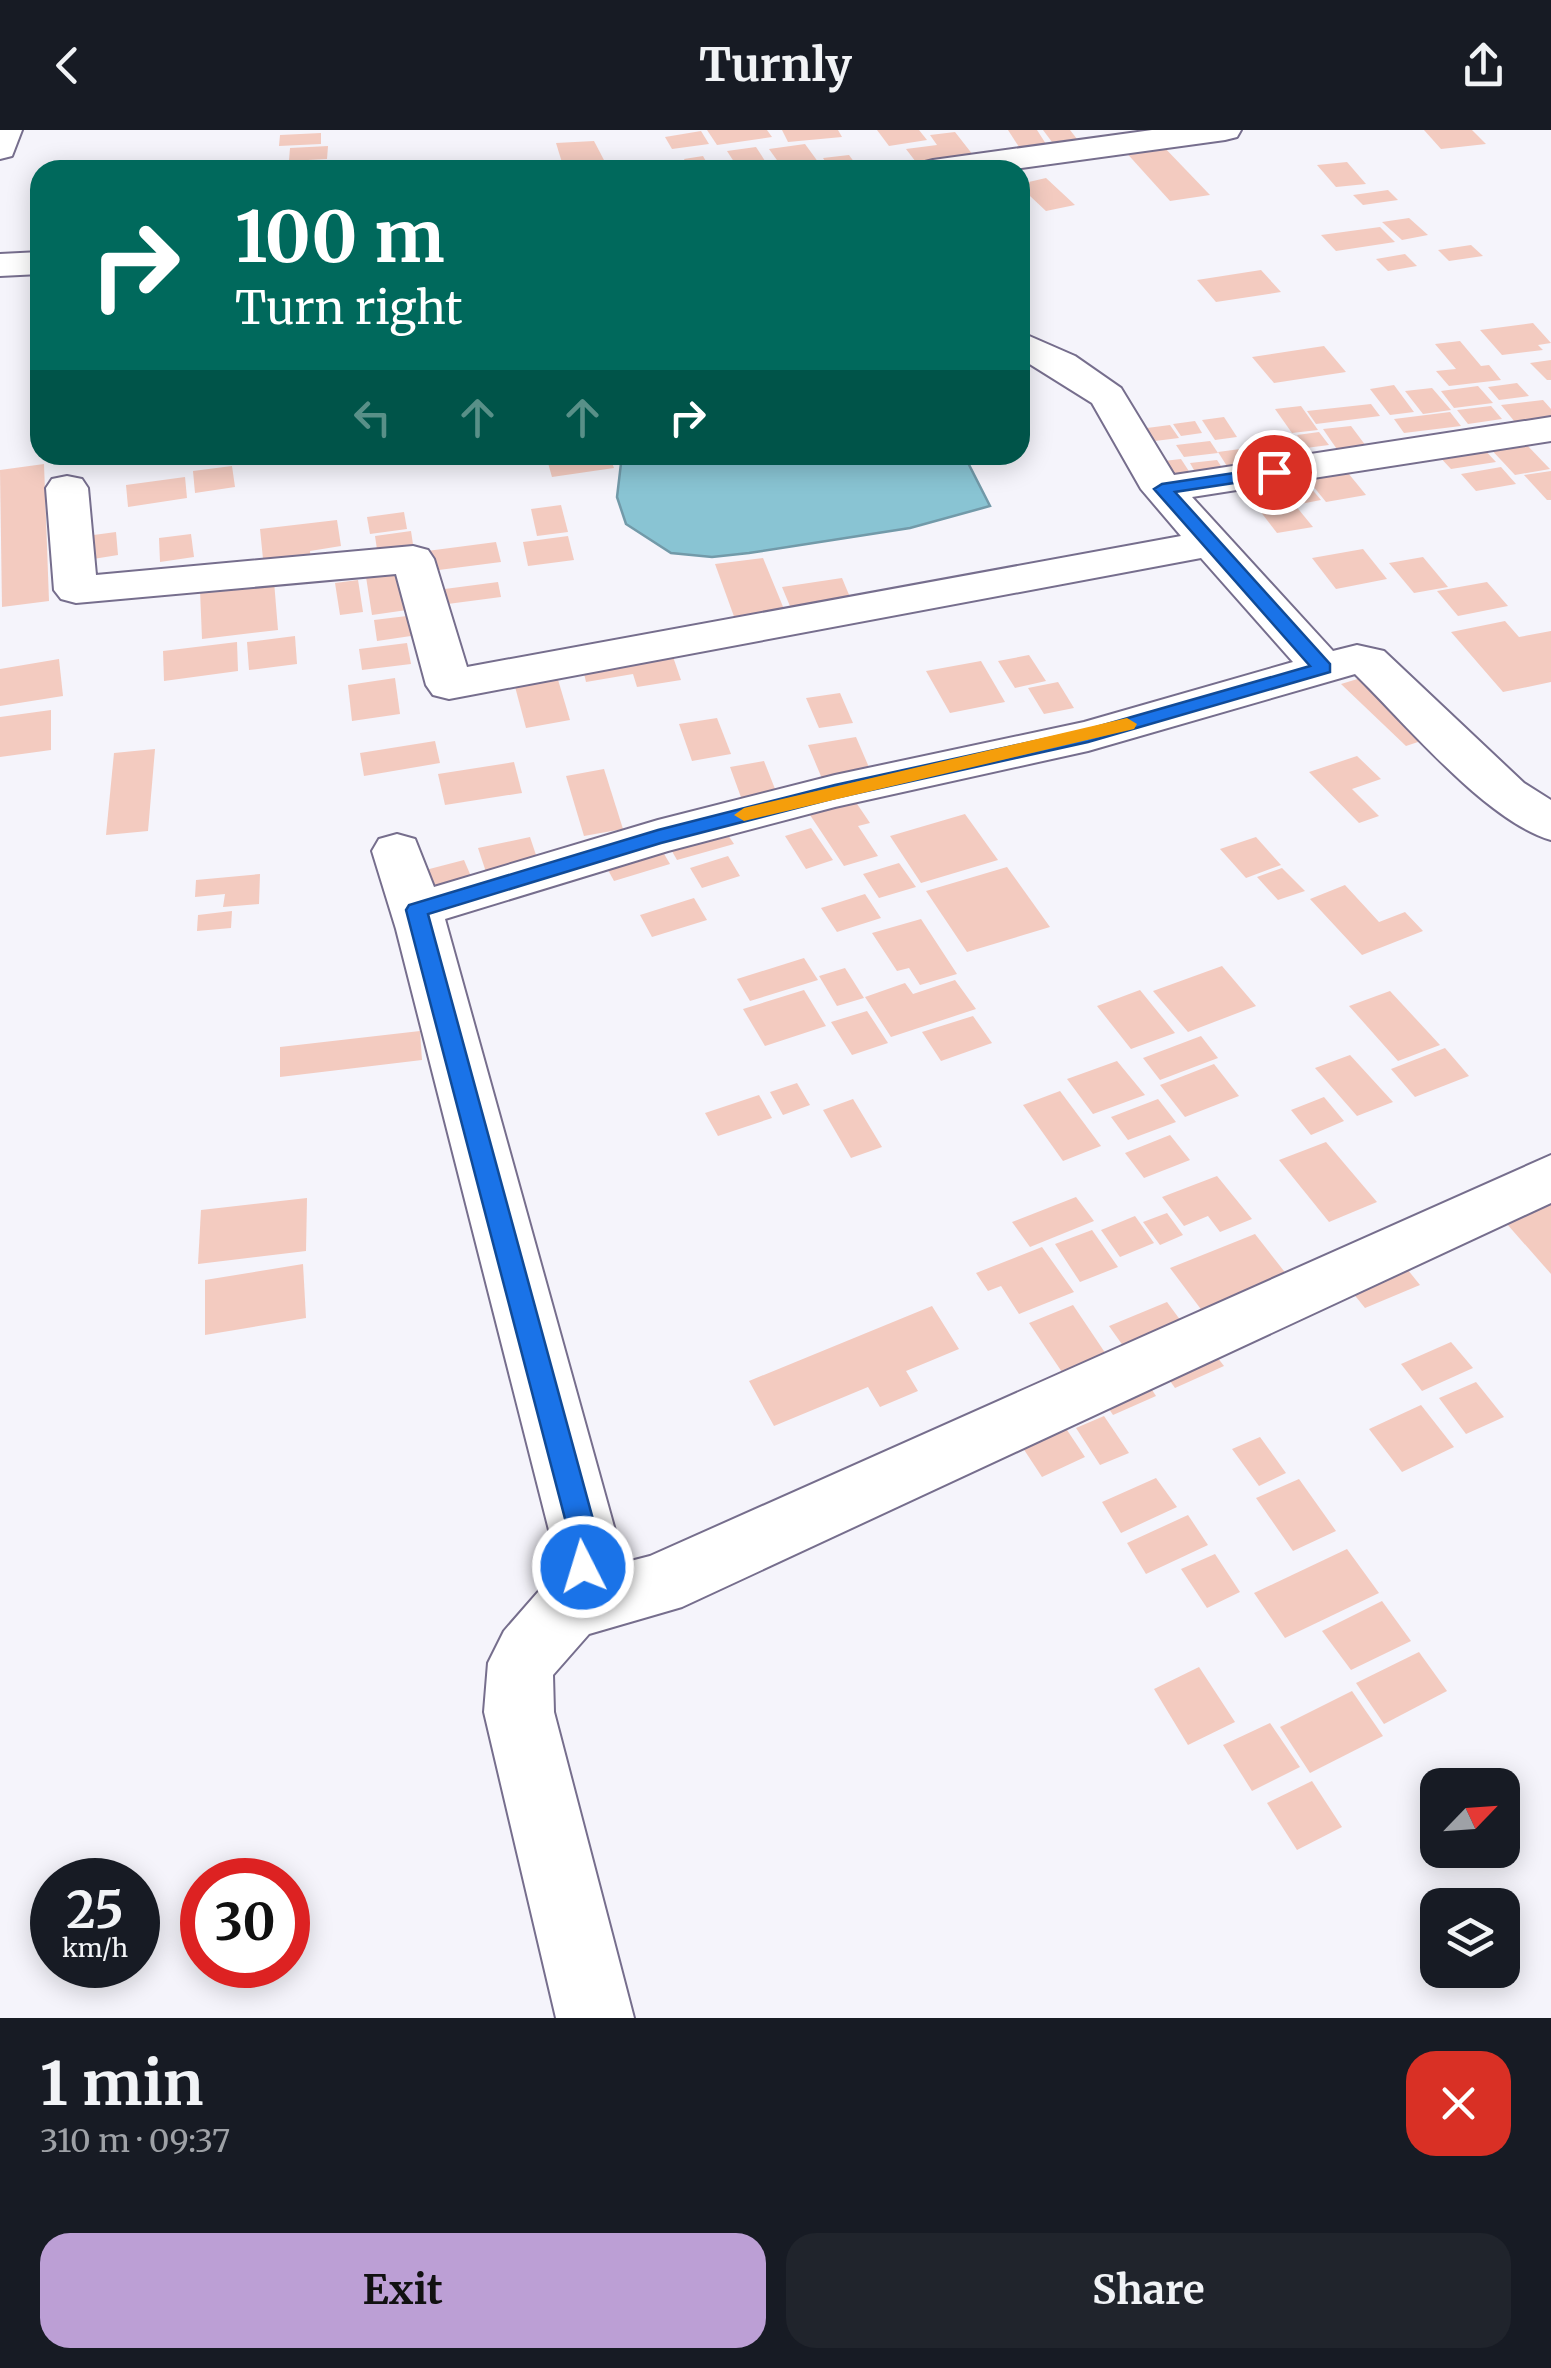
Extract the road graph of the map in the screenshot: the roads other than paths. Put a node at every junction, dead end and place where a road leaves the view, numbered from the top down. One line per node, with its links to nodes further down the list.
1 (6, 130): 3 (street)
2 (1225, 130): 4 (street)
3 (0, 148)
4 (1006, 160)
5 (30, 264): 6 (street)
6 (0, 266)
7 (1030, 347): 10 (street)
8 (1551, 429): 10 (street)
9 (66, 488): 11 (street)
10 (1162, 489): 11 (street)
11 (1212, 544): 12 (street)
12 (1323, 668): 13 (street); 15 (street)
13 (1551, 823)
14 (396, 850): 15 (street)
15 (416, 910): 17 (street)
16 (1551, 1178): 17 (street)
17 (568, 1608): 18 (street)
18 (596, 2018)

